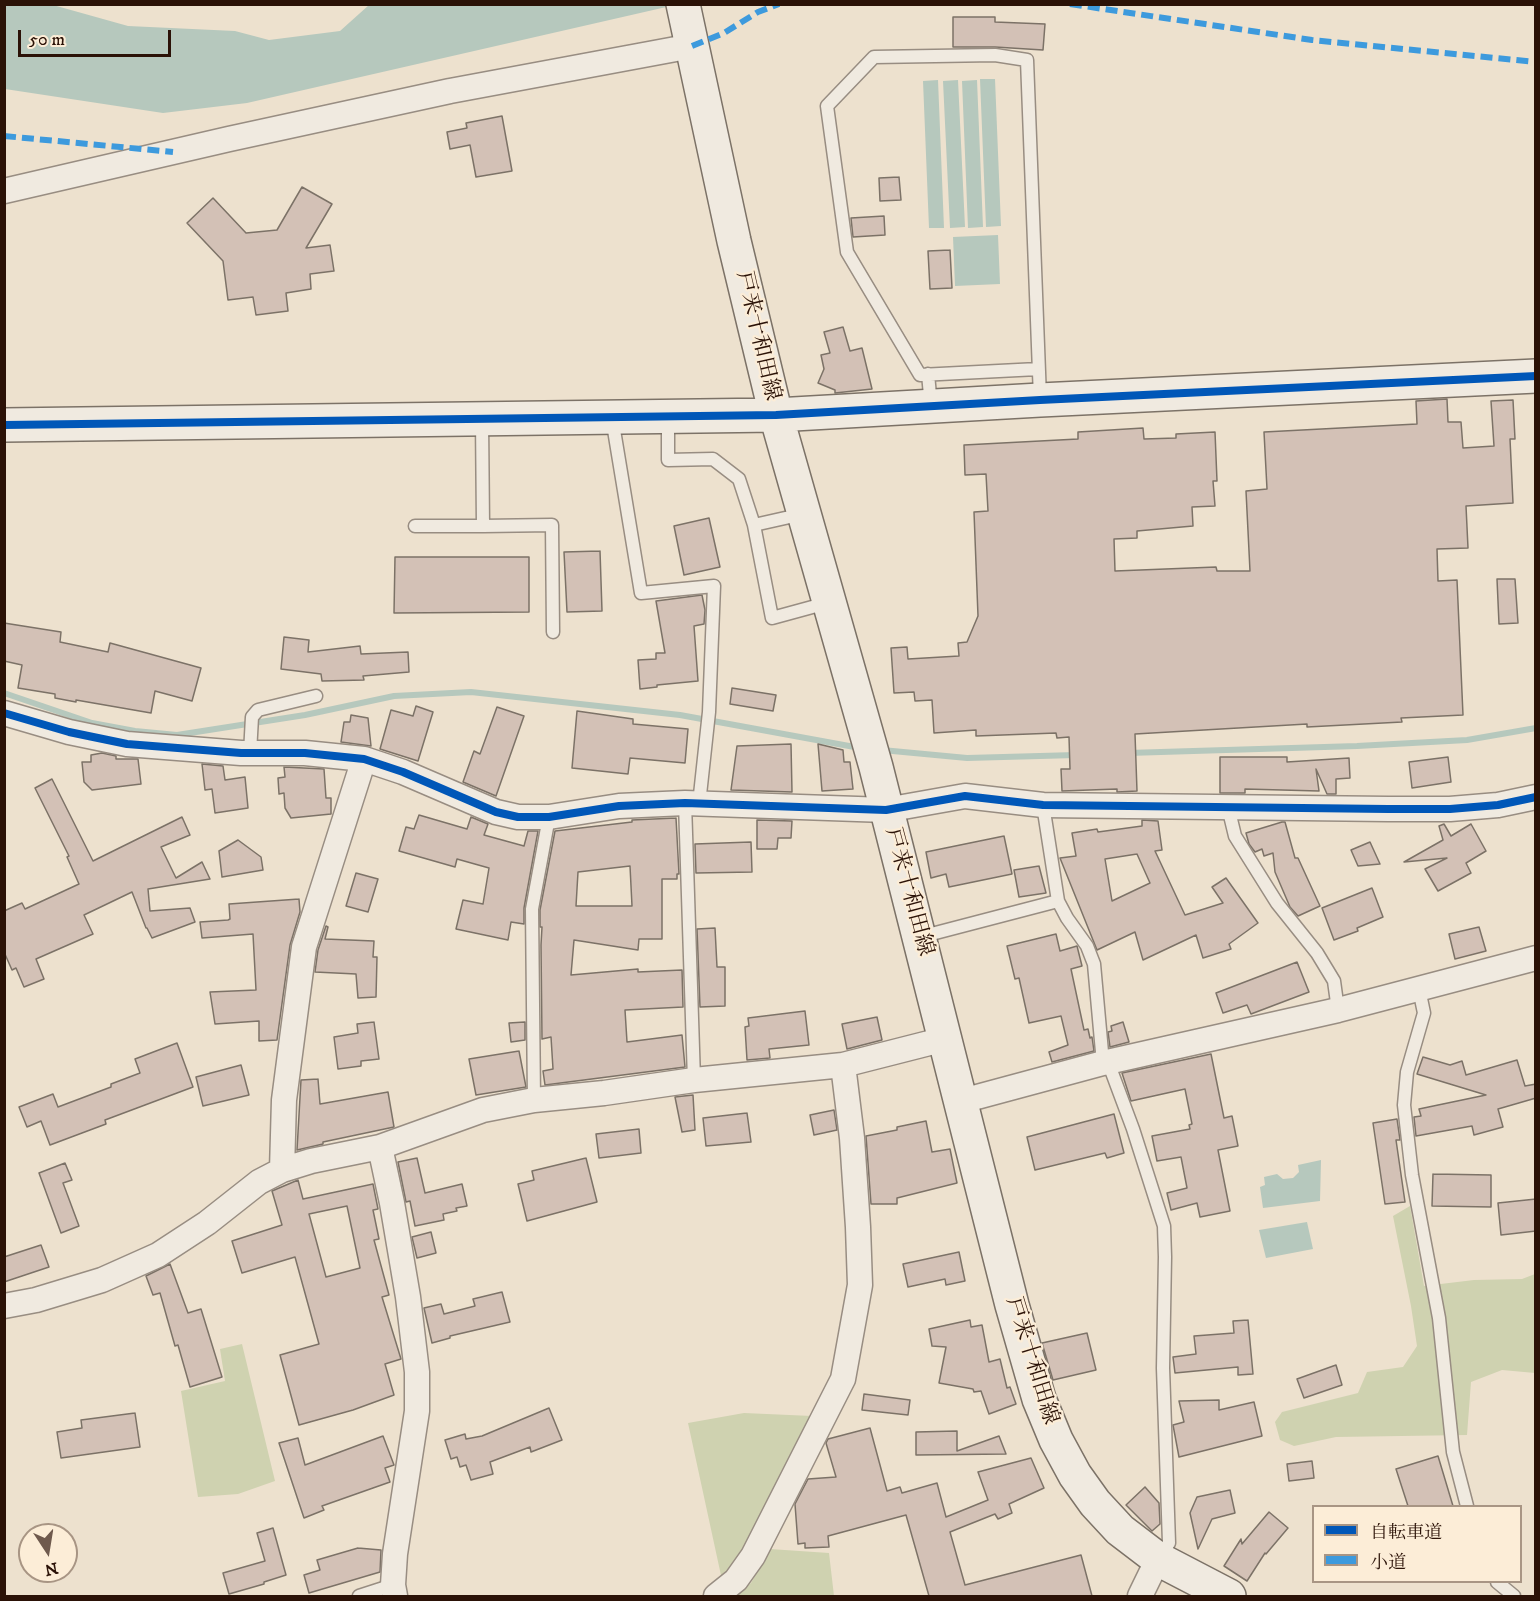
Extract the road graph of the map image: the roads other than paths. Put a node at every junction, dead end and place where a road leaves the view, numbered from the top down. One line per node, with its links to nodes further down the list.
1 (688, 28): 2 (street); 6 (main road, 戸来十和田線)
2 (4, 191)
3 (1536, 376): 4 (main road)
4 (1039, 384): 5 (main road); 5 (lane)
5 (929, 390): 6 (main road)
6 (776, 415): 7 (main road); 11 (main road, 戸来十和田線)
7 (668, 416): 8 (main road); 12 (lane)
8 (612, 417): 9 (main road); 22 (lane)
9 (482, 419): 10 (main road); 14 (lane)
10 (4, 424)
11 (804, 513): 12 (lane); 15 (main road, 戸来十和田線)
12 (754, 525): 15 (lane)
13 (415, 526): 14 (lane)
14 (483, 526): 16 (lane)
15 (828, 602): 25 (main road, 戸来十和田線)
16 (553, 632)
17 (316, 696): 19 (lane)
18 (4, 712): 19 (street)
19 (250, 753): 20 (street)
20 (364, 759): 26 (street); 39 (street)
21 (1536, 797): 24 (street)
22 (692, 804): 25 (street); 26 (street); 35 (lane)
23 (1043, 805): 24 (street); 25 (street); 27 (lane)
24 (1228, 807): 31 (lane)
25 (886, 810): 28 (main road, 戸来十和田線)
26 (549, 817): 36 (lane)
27 (1058, 901): 28 (lane); 33 (lane)
28 (920, 937): 32 (main road, 戸来十和田線)
29 (1536, 958): 30 (street)
30 (1419, 988): 31 (street); 41 (lane)
31 (1338, 1010): 33 (street)
32 (945, 1039): 34 (street); 37 (main road, 戸来十和田線)
33 (1106, 1062): 37 (street); 42 (lane)
34 (843, 1065): 35 (street); 46 (street)
35 (694, 1080): 36 (street)
36 (534, 1100): 38 (street)
37 (962, 1101): 42 (main road, 戸来十和田線)
38 (380, 1147): 39 (street); 44 (street)
39 (282, 1170): 40 (street)
40 (4, 1306)
41 (1467, 1505)
42 (1158, 1559): 47 (street); 48 (main road, 戸来十和田線)
43 (1499, 1583): 49 (lane)
44 (394, 1591): 45 (lane)
45 (360, 1596)
46 (716, 1596)
47 (1140, 1596)
48 (1228, 1596)
49 (1514, 1596)

